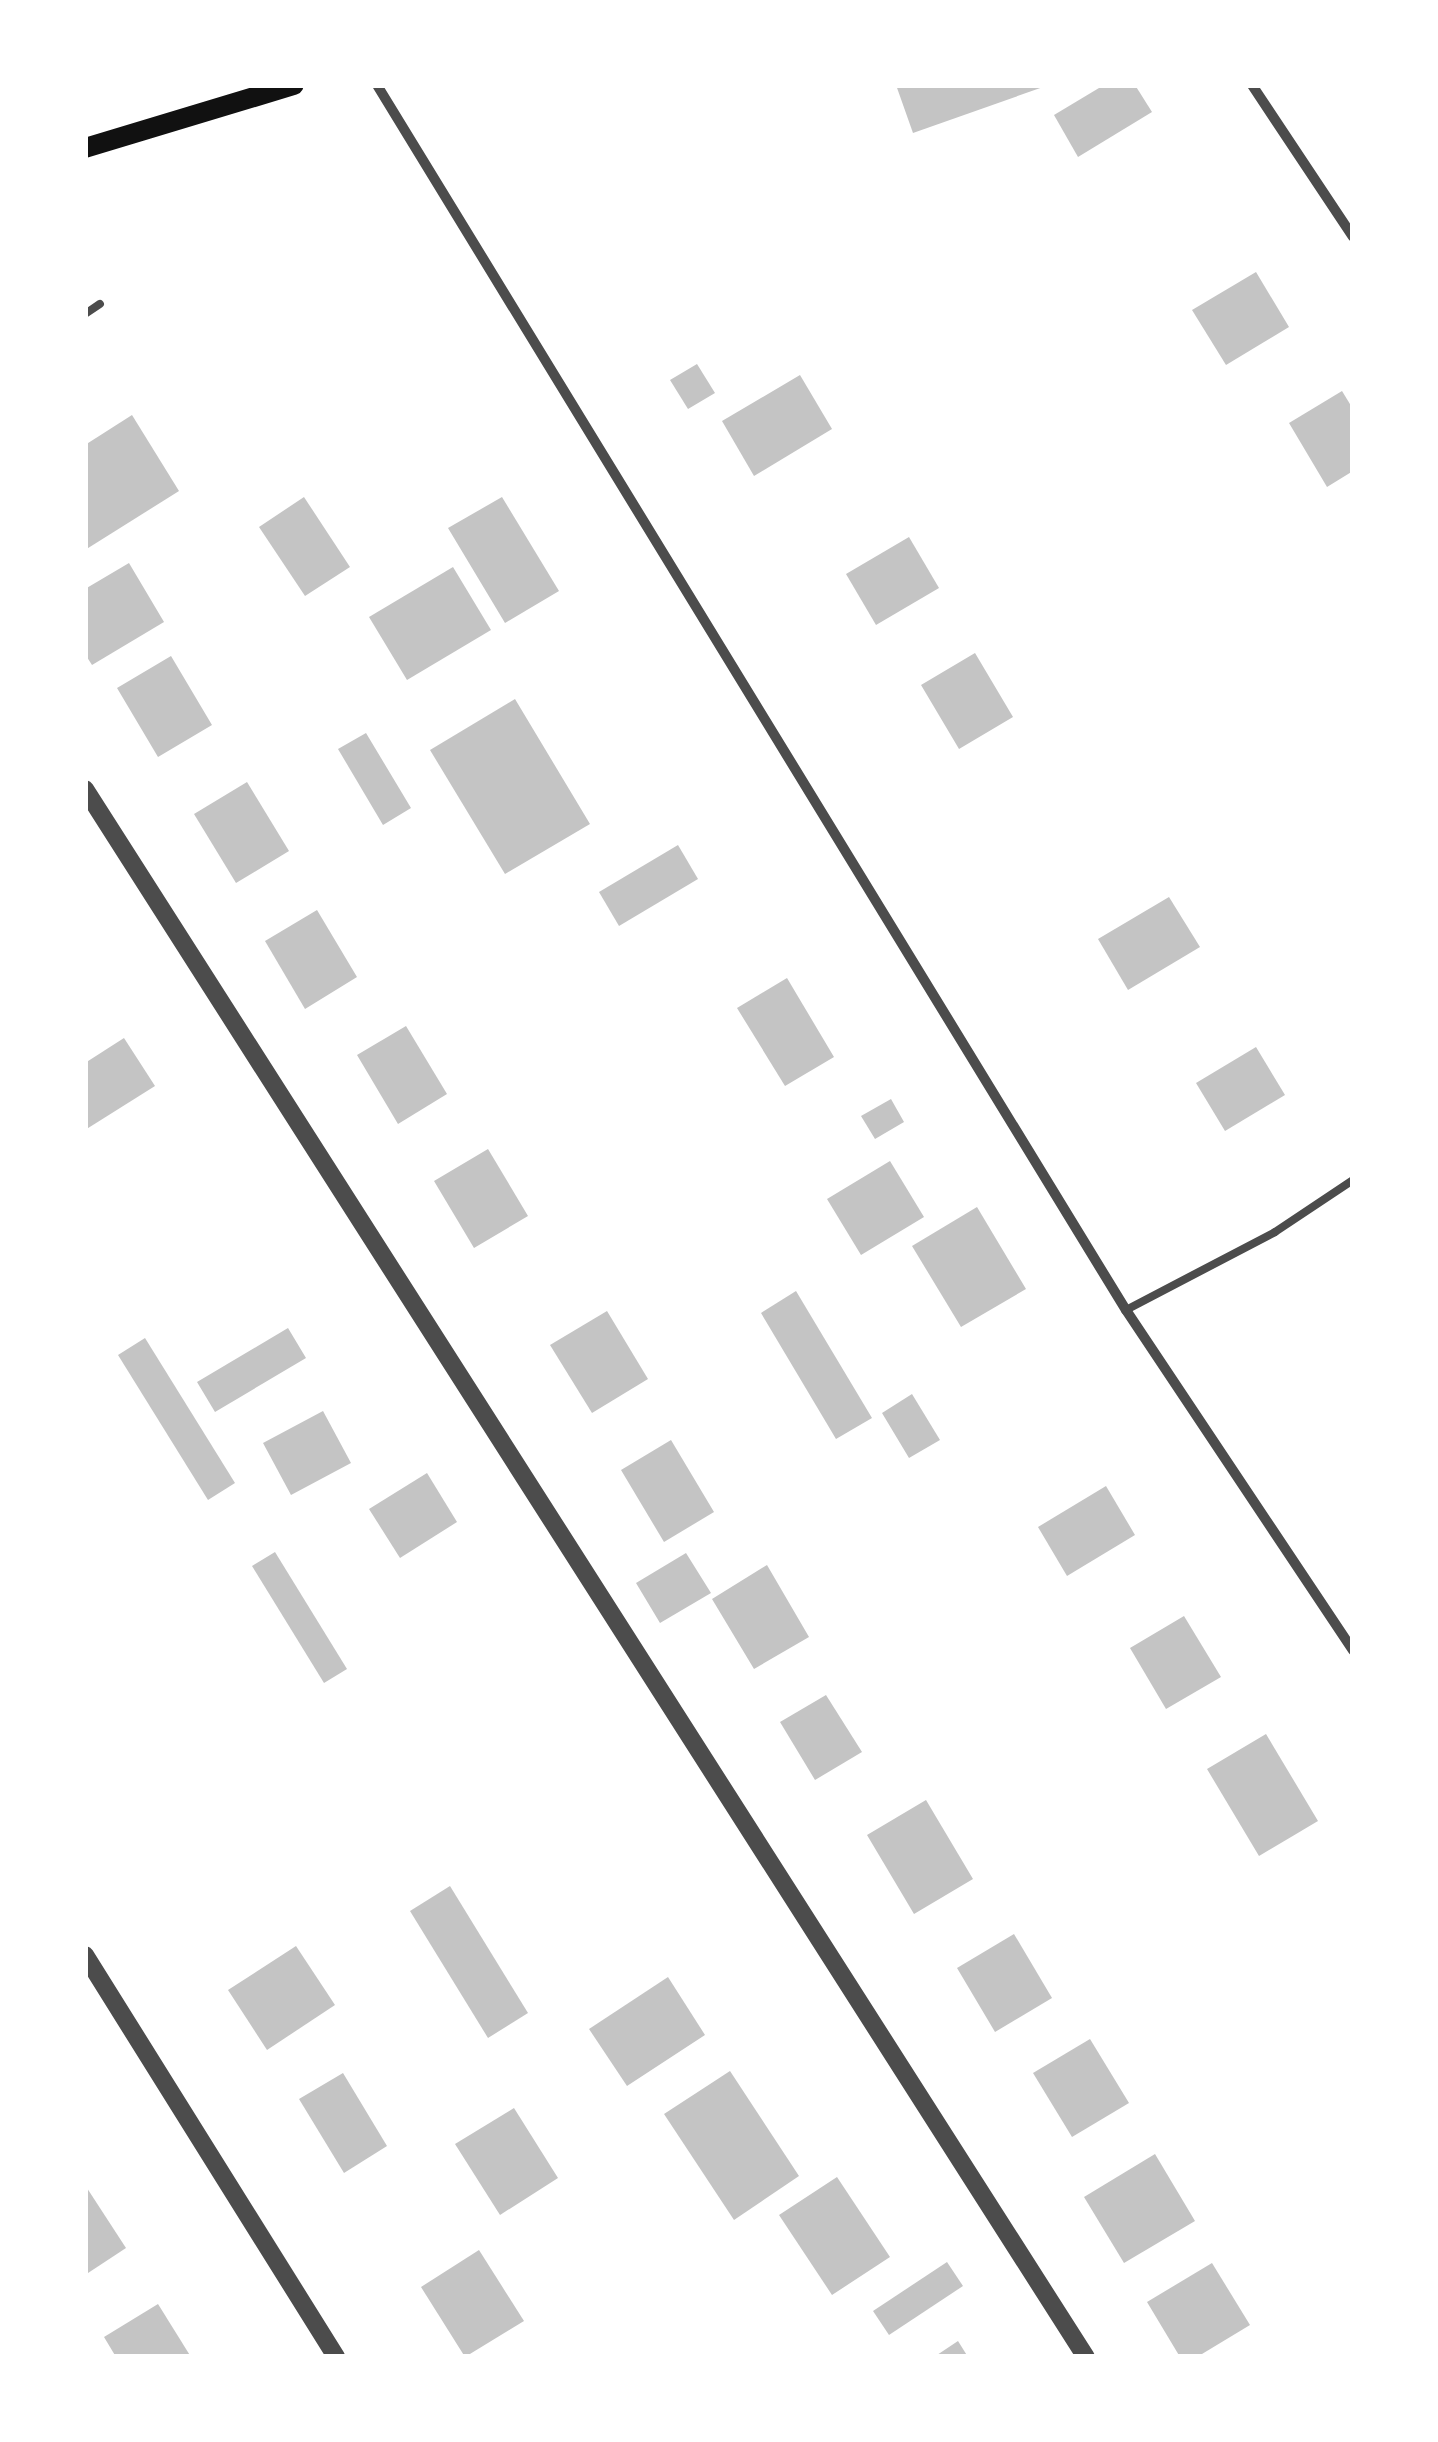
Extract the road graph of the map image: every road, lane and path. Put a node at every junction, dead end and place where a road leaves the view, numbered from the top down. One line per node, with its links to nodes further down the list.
1 (294, 85): 4 (main road)
2 (377, 85): 10 (street)
3 (1252, 85): 5 (street)
4 (85, 148)
5 (1353, 238)
6 (100, 304): 7 (lane)
7 (85, 314)
8 (85, 789): 14 (street)
9 (1353, 1180): 10 (lane)
10 (1126, 1310): 11 (street)
11 (1353, 1650)
12 (85, 1955): 13 (street)
13 (336, 2357)
14 (1086, 2357)

